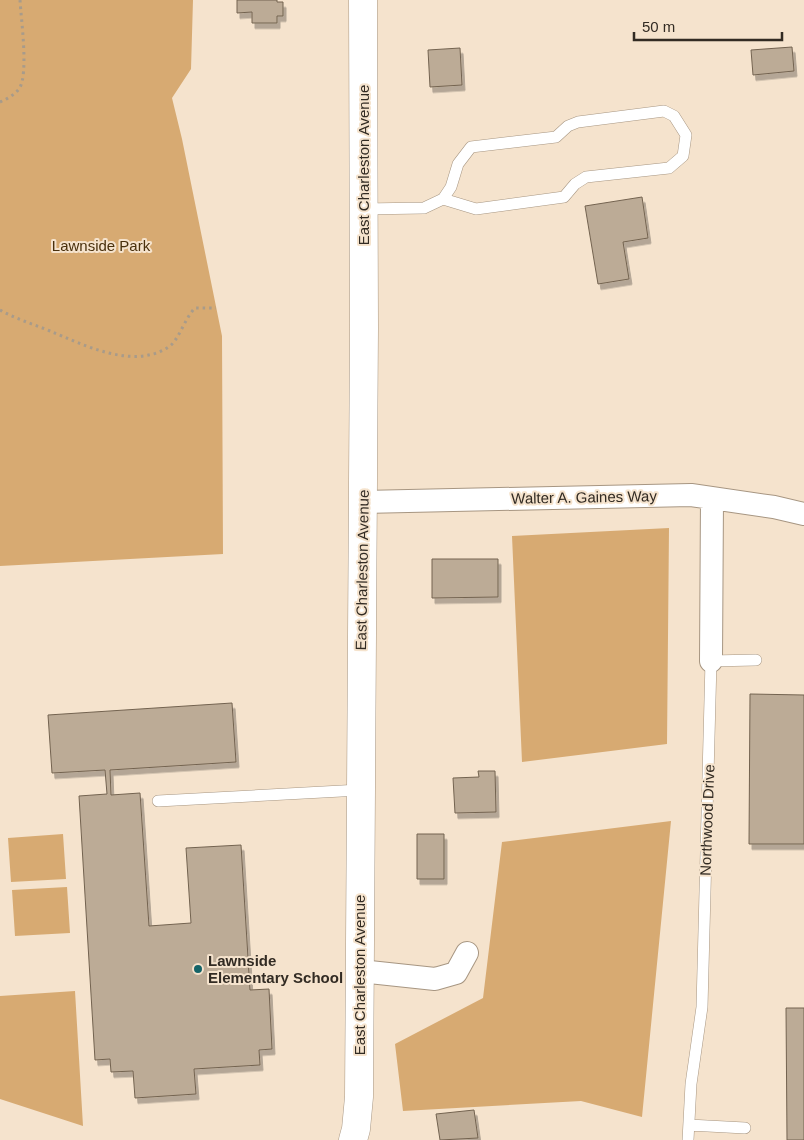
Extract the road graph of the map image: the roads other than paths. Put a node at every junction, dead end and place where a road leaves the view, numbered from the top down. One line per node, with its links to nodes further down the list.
1 (363, 0): 3 (street, East Charleston Avenue)
2 (443, 199): 2 (lane); 3 (lane)
3 (364, 209): 5 (street, East Charleston Avenue)
4 (712, 498): 5 (street, Walter A. Gaines Way); 6 (street, Walter A. Gaines Way); 8 (street, Northwood Drive)
5 (363, 502): 9 (street, East Charleston Avenue)
6 (804, 514)
7 (756, 660): 8 (lane)
8 (711, 661): 13 (lane, Northwood Drive)
9 (360, 790): 10 (lane); 12 (street, East Charleston Avenue)
10 (158, 802)
11 (467, 953): 12 (street)
12 (360, 971): 15 (street, East Charleston Avenue)
13 (689, 1124): 14 (lane); 16 (lane, Northwood Drive)
14 (745, 1128)
15 (353, 1140)
16 (688, 1140)

